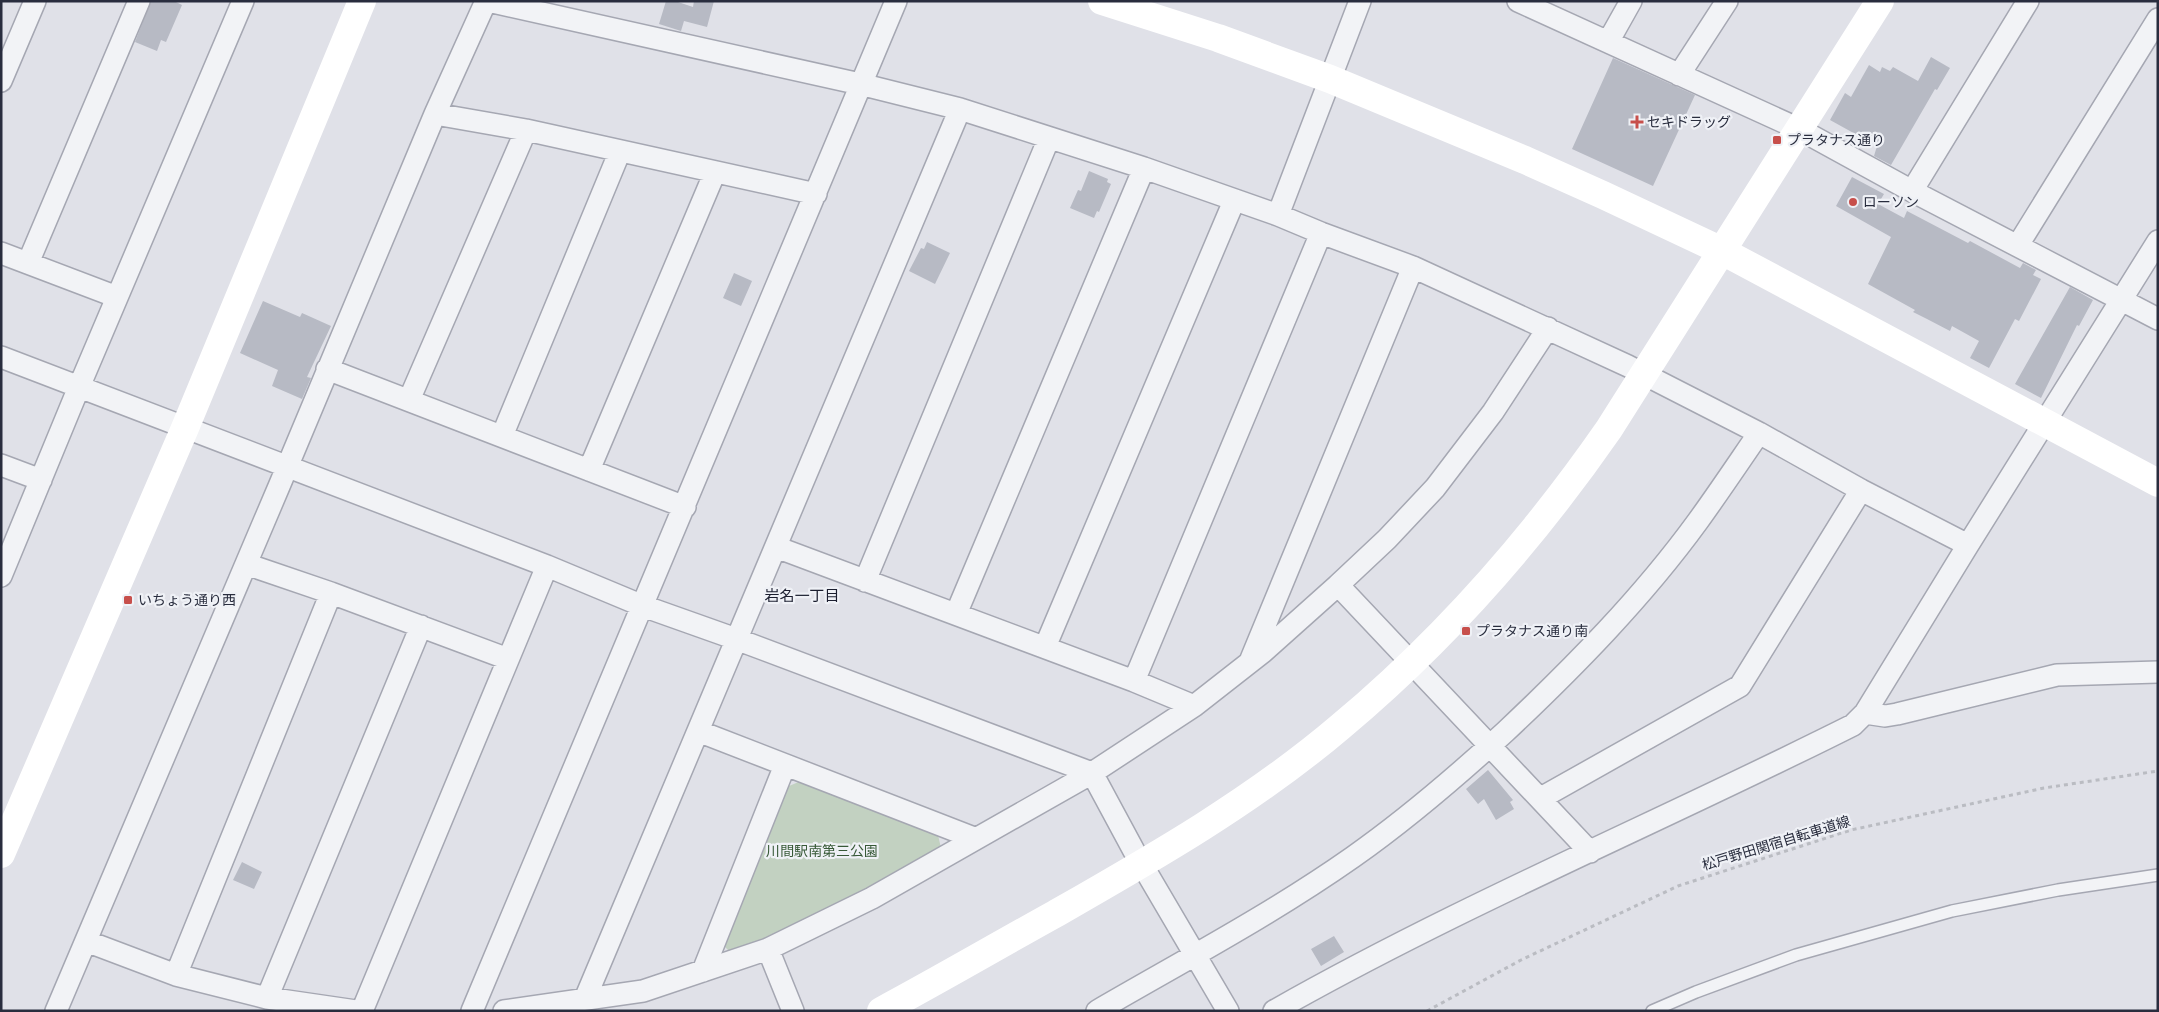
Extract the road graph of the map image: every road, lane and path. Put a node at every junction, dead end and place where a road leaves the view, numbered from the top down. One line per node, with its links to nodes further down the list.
1 (35, 1): 18 (street)
2 (139, 1): 37 (street)
3 (243, 1): 39 (street)
4 (362, 1): 49 (street)
5 (487, 1): 19 (street); 21 (street)
6 (896, 1): 19 (street)
7 (1102, 1): 17 (street)
8 (1360, 1): 17 (street)
9 (1518, 1): 15 (street)
10 (1631, 1): 15 (street)
11 (1727, 1): 16 (street)
12 (1880, 1): 22 (street)
13 (2028, 1): 28 (street)
14 (2158, 18): 34 (street)
15 (1608, 42): 16 (street)
16 (1679, 75): 22 (street)
17 (1330, 80): 31 (street); 35 (street)
18 (1, 81)
19 (860, 84): 20 (street); 29 (street)
20 (960, 109): 24 (street); 60 (street)
21 (435, 114): 23 (street); 44 (street)
22 (1799, 129): 28 (street); 35 (street)
23 (526, 130): 25 (street); 47 (street)
24 (1049, 138): 26 (street); 64 (street)
25 (620, 151): 27 (street); 51 (street)
26 (1144, 168): 30 (street); 68 (street)
27 (715, 172): 29 (street); 54 (street)
28 (1912, 191): 34 (street)
29 (816, 194): 58 (street)
30 (1234, 201): 31 (street); 71 (street)
31 (1278, 215): 32 (street)
32 (1321, 233): 38 (street); 76 (street)
33 (2158, 242): 40 (street)
34 (2018, 245): 40 (street)
35 (1722, 252): 45 (street); 48 (street)
36 (1, 253): 37 (street)
37 (28, 264): 39 (street)
38 (1413, 267): 42 (street); 73 (street)
39 (117, 297): 46 (street)
40 (2121, 300): 41 (street); 48 (street)
41 (2158, 319)
42 (1548, 328): 45 (street); 65 (street)
43 (1, 357): 46 (street)
44 (327, 370): 47 (street); 53 (street)
45 (1643, 374): 50 (street); 74 (street)
46 (79, 386): 49 (street); 55 (street)
47 (409, 400): 51 (street)
48 (2045, 423): 56 (street); 59 (street)
49 (184, 428): 53 (street); 87 (street)
50 (1759, 433): 57 (street); 80 (street)
51 (502, 436): 54 (street)
52 (1, 465): 55 (street)
53 (287, 467): 61 (street); 62 (street)
54 (589, 470): 58 (street)
55 (41, 480): 63 (street)
56 (2158, 483)
57 (1861, 490): 59 (street); 84 (street)
58 (685, 507): 67 (street)
59 (1968, 545): 78 (street)
60 (776, 547): 64 (street); 70 (street)
61 (246, 564): 66 (street); 90 (street)
62 (547, 566): 67 (street); 72 (street)
63 (2, 571)
64 (865, 581): 68 (street)
65 (1338, 585): 73 (street); 74 (street)
66 (331, 593): 69 (street); 94 (street)
67 (643, 606): 70 (street); 100 (street)
68 (956, 614): 71 (street)
69 (420, 626): 72 (street); 95 (street)
70 (736, 639): 79 (street); 83 (street)
71 (1045, 647): 76 (street)
72 (508, 660): 99 (street)
73 (1250, 662): 77 (street)
74 (1412, 664): 80 (street); 88 (street)
75 (2158, 672): 78 (street)
76 (1134, 680): 77 (street)
77 (1194, 706): 83 (street)
78 (1865, 713): 86 (street)
79 (698, 731): 81 (street); 96 (street)
80 (1490, 746): 84 (street); 92 (street)
81 (785, 765): 85 (street); 93 (street)
82 (2158, 771): 107 (path, 松戸野田関宿自転車道線)
83 (1092, 773): 85 (street); 88 (street)
84 (1542, 798): 86 (street)
85 (974, 838): 91 (street)
86 (1590, 852): 106 (street)
87 (1, 854)
88 (1143, 863): 92 (street); 103 (street)
89 (2158, 876): 108 (lane)
90 (86, 941): 94 (street); 97 (street)
91 (768, 949): 93 (street); 102 (street)
92 (1196, 954): 104 (street); 105 (street)
93 (703, 971): 96 (street)
94 (176, 975): 95 (street)
95 (268, 998): 98 (street)
96 (585, 999): 101 (street)
97 (56, 1011)
98 (356, 1011)
99 (362, 1011)
100 (472, 1011)
101 (504, 1011)
102 (793, 1011)
103 (881, 1011)
104 (1097, 1011)
105 (1228, 1011)
106 (1274, 1011)
107 (1427, 1011)
108 (1652, 1011)

